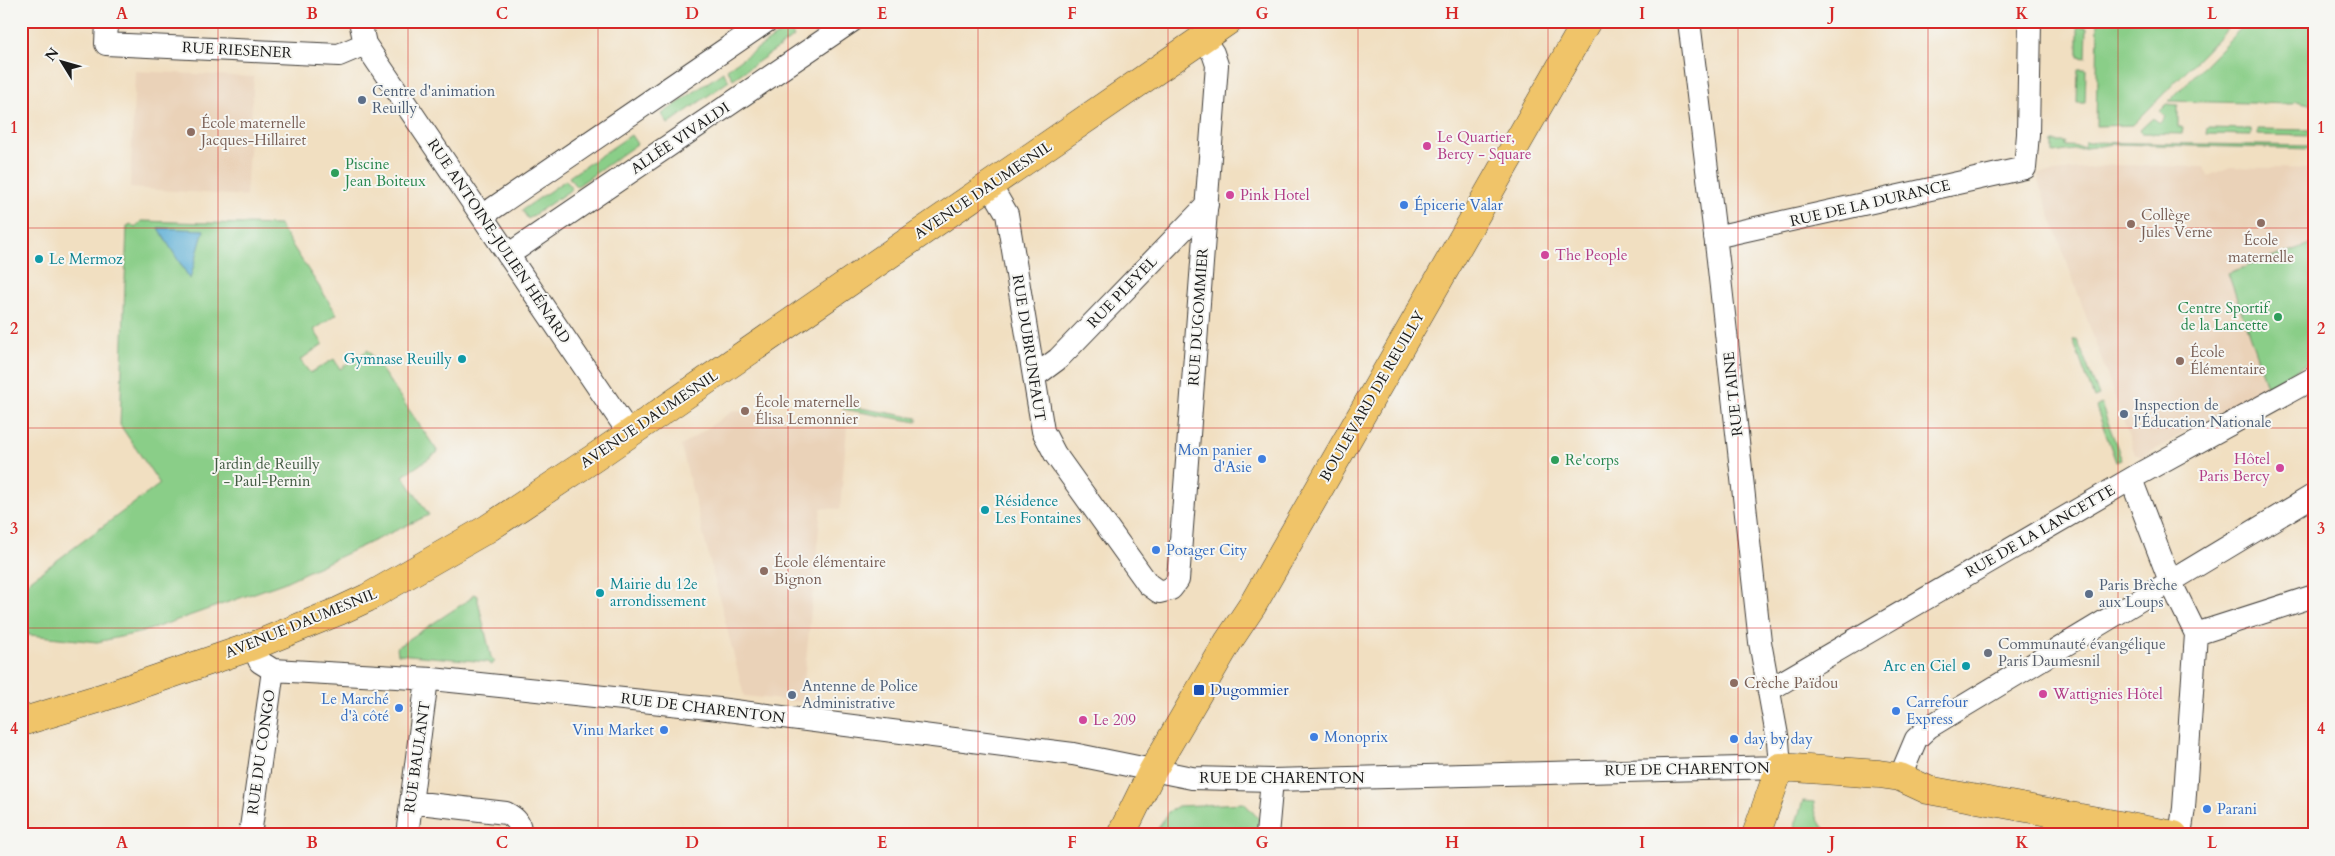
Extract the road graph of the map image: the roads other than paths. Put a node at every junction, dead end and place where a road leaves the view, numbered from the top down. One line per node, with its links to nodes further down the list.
1 (107, 21): 10 (street, RUE RIESENER)
2 (360, 21): 10 (street, RUE ANTOINE-JULIEN HÉNARD)
3 (767, 21): 13 (street)
4 (852, 21): 15 (street, ALLÉE VIVALDI)
5 (1228, 21): 9 (main road, AVENUE DAUMESNIL)
6 (1587, 21): 31 (main road, BOULEVARD DE REUILLY)
7 (1689, 21): 14 (street, RUE TAINE)
8 (2030, 21): 14 (street, RUE DE LA DURANCE)
9 (1203, 40): 11 (main road, AVENUE DAUMESNIL); 12 (street, RUE DUGOMMIER)
10 (365, 44): 13 (street, RUE ANTOINE-JULIEN HÉNARD)
11 (990, 185): 16 (street, RUE DUBRUNFAUT); 18 (main road, AVENUE DAUMESNIL)
12 (1206, 205): 16 (street, RUE PLEYEL); 22 (street, RUE DUGOMMIER)
13 (482, 216): 15 (street, RUE ANTOINE-JULIEN HÉNARD)
14 (1716, 237): 28 (street, RUE TAINE)
15 (508, 255): 18 (street, RUE ANTOINE-JULIEN HÉNARD)
16 (1035, 376): 22 (street, RUE DUBRUNFAUT)
17 (2314, 378): 19 (street, RUE DE LA LANCETTE)
18 (629, 433): 25 (main road, AVENUE DAUMESNIL)
19 (2131, 478): 21 (street); 28 (street, RUE DE LA LANCETTE)
20 (2314, 495): 21 (street)
21 (2170, 581): 24 (street); 32 (street)
22 (1164, 591)
23 (2314, 596): 24 (street)
24 (2196, 634): 42 (street)
25 (253, 646): 26 (street); 29 (main road, AVENUE DAUMESNIL)
26 (273, 670): 27 (street, RUE DE CHARENTON); 35 (street, RUE DU CONGO)
27 (427, 678): 31 (street, RUE DE CHARENTON); 34 (street, RUE BAULANT)
28 (1769, 690): 30 (street, RUE TAINE)
29 (21, 722)
30 (1780, 767): 32 (main road, RUE DE CHARENTON); 33 (street, RUE DE CHARENTON); 40 (main road)
31 (1153, 770): 33 (street, RUE DE CHARENTON); 38 (main road, BOULEVARD DE REUILLY)
32 (1900, 777): 41 (main road, RUE DE CHARENTON)
33 (1272, 780): 39 (street)
34 (410, 802): 36 (street, RUE BAULANT); 37 (street)
35 (250, 835)
36 (406, 835)
37 (520, 835)
38 (1121, 835)
39 (1267, 835)
40 (1756, 835)
41 (2174, 835)
42 (2180, 835)

